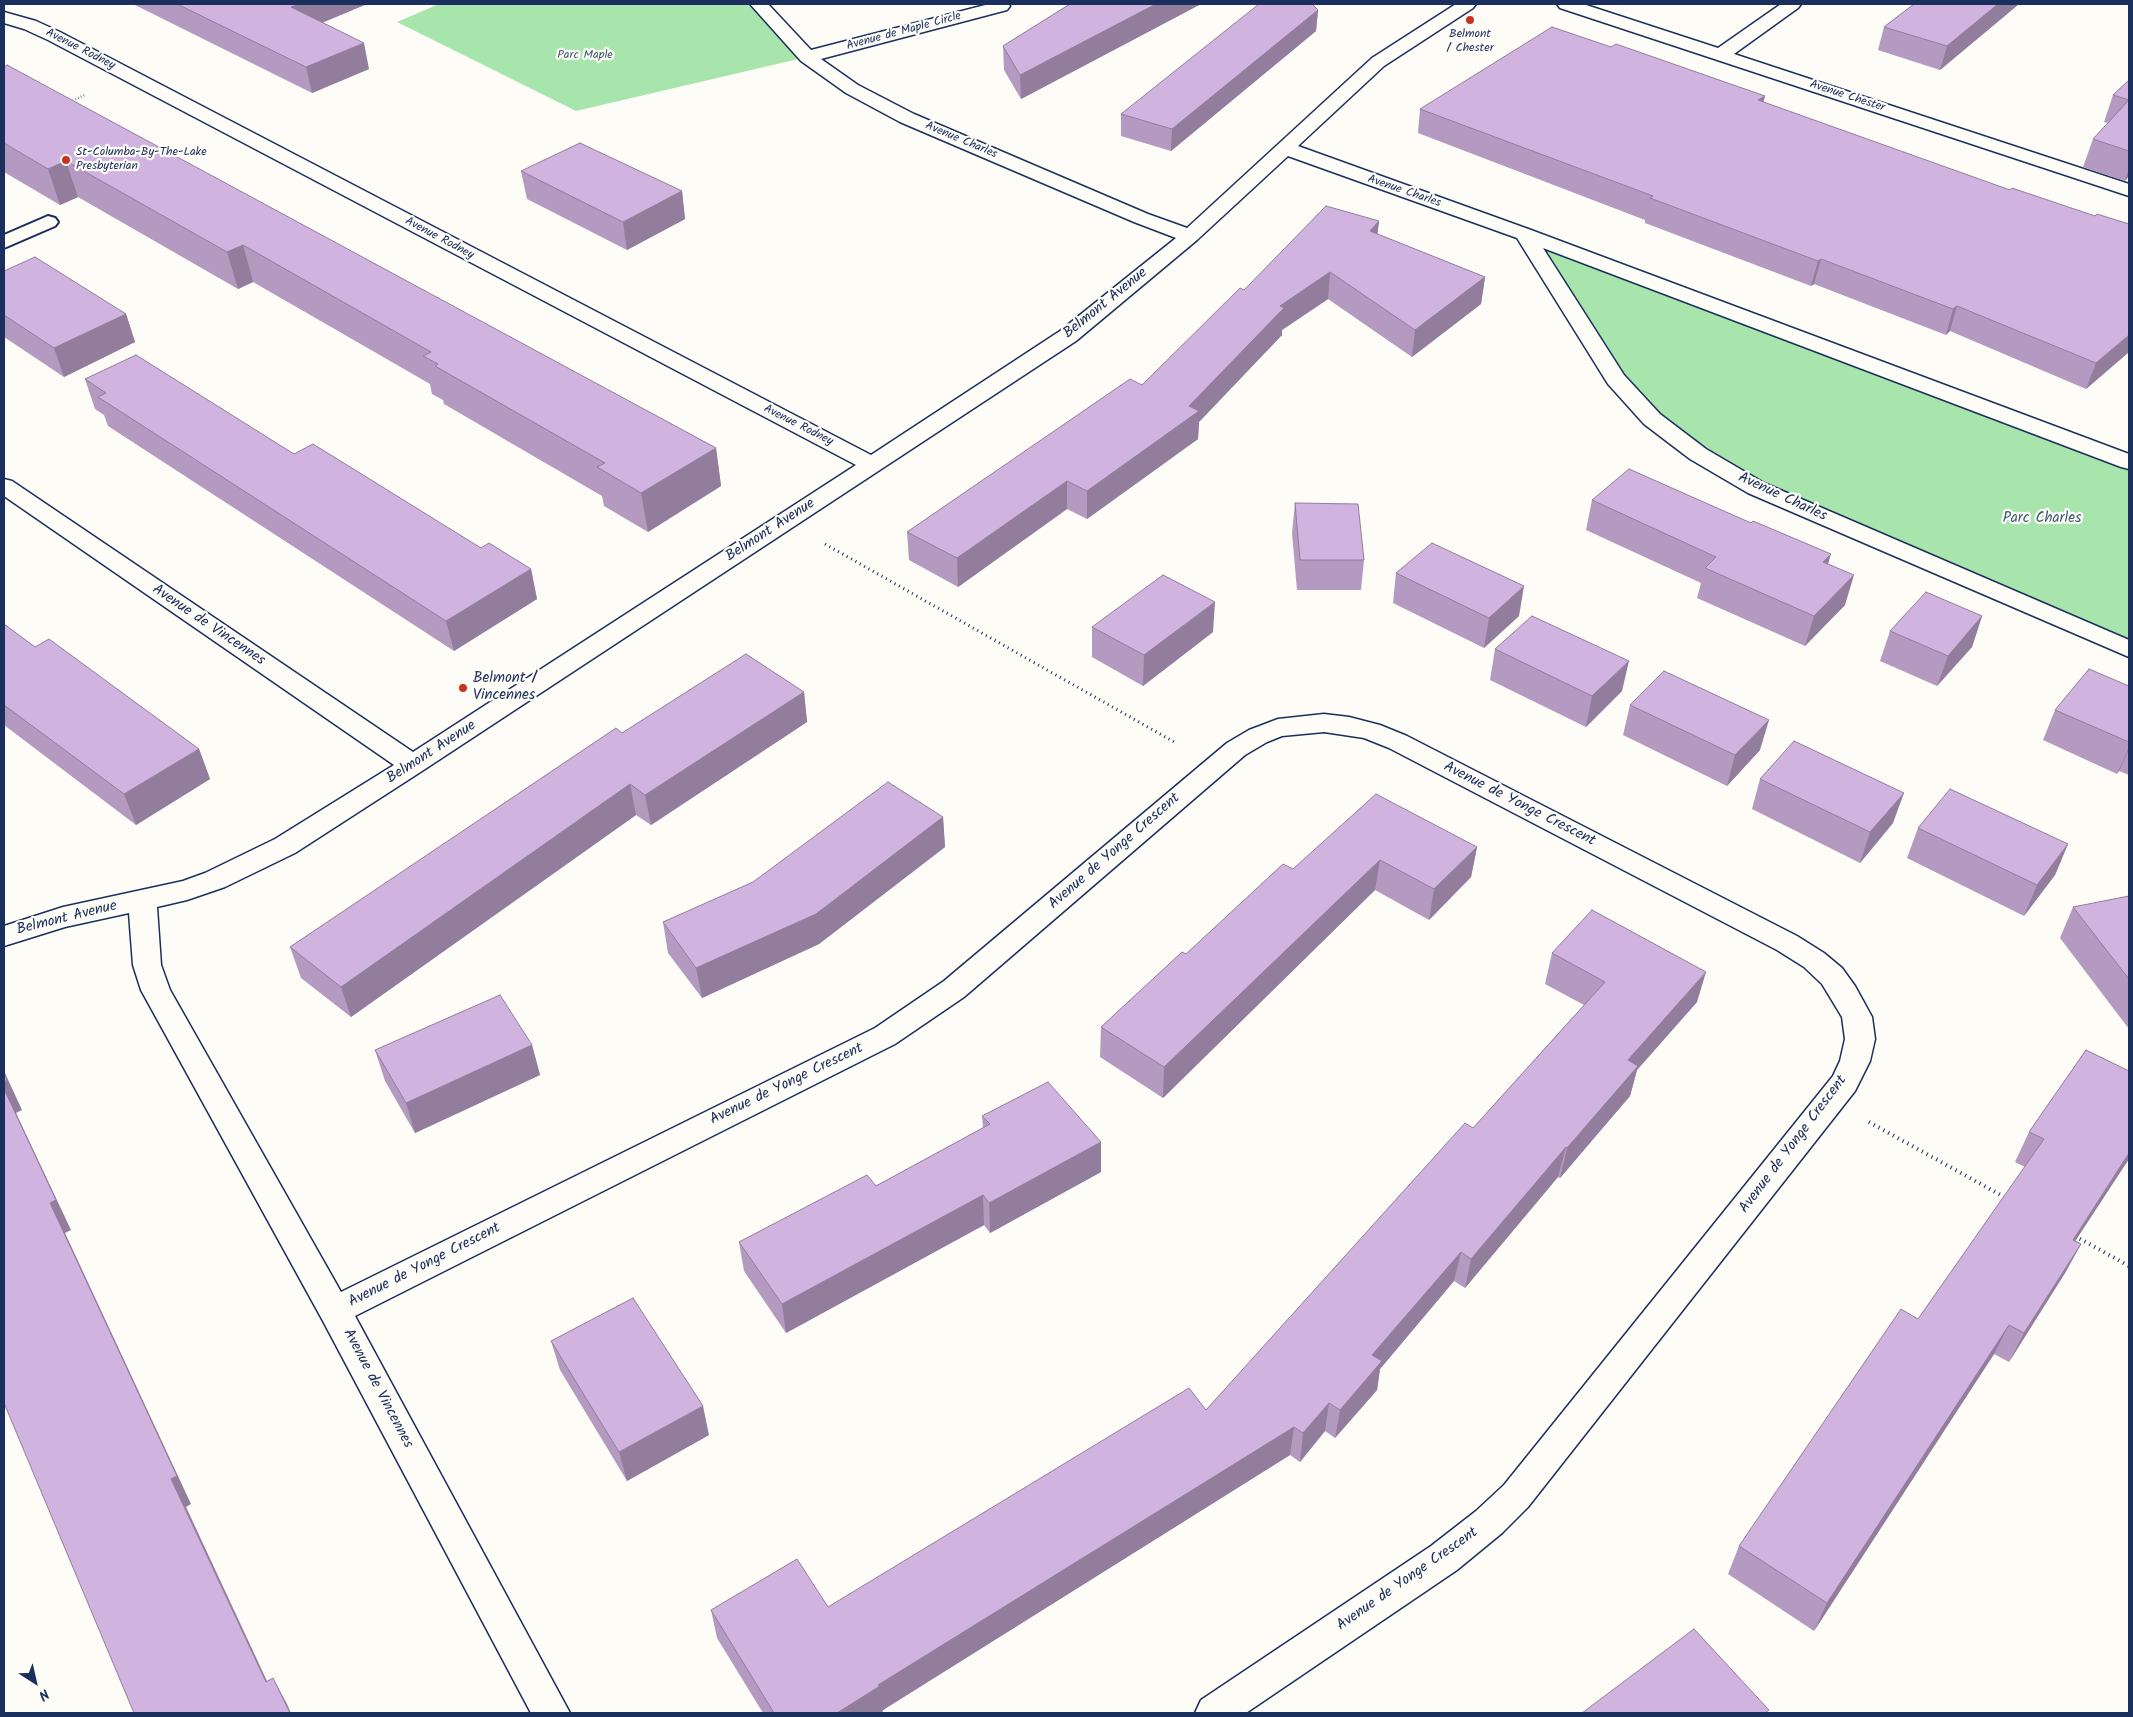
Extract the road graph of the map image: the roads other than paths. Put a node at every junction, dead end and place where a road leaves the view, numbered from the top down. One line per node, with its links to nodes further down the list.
1 (759, 4): 8 (street, Avenue Charles)
2 (1467, 4): 9 (street, Belmont Avenue)
3 (1566, 4): 7 (street, Avenue Chester)
4 (1792, 4): 7 (street)
5 (1001, 6): 8 (street, Avenue de Maple Circle)
6 (4, 17): 16 (street, Avenue Rodney)
7 (1720, 55): 10 (street, Avenue Chester)
8 (807, 57): 13 (street, Avenue Charles)
9 (1285, 148): 12 (street, Avenue Charles); 13 (street, Belmont Avenue)
10 (2129, 190)
11 (48, 222): 14 (lane)
12 (1524, 234): 15 (street, Avenue Charles); 18 (street, Avenue Charles)
13 (1190, 236): 16 (street, Belmont Avenue)
14 (4, 242)
15 (2129, 462)
16 (872, 464): 19 (street, Belmont Avenue)
17 (4, 486): 19 (street, Avenue de Vincennes)
18 (2129, 649)
19 (413, 765): 20 (street, Belmont Avenue)
20 (142, 900): 21 (street, Belmont Avenue); 22 (street, Avenue de Vincennes)
21 (4, 936)
22 (335, 1311): 23 (street, Avenue de Vincennes); 24 (street, Avenue de Yonge Crescent)
23 (551, 1713)
24 (1214, 1713)

